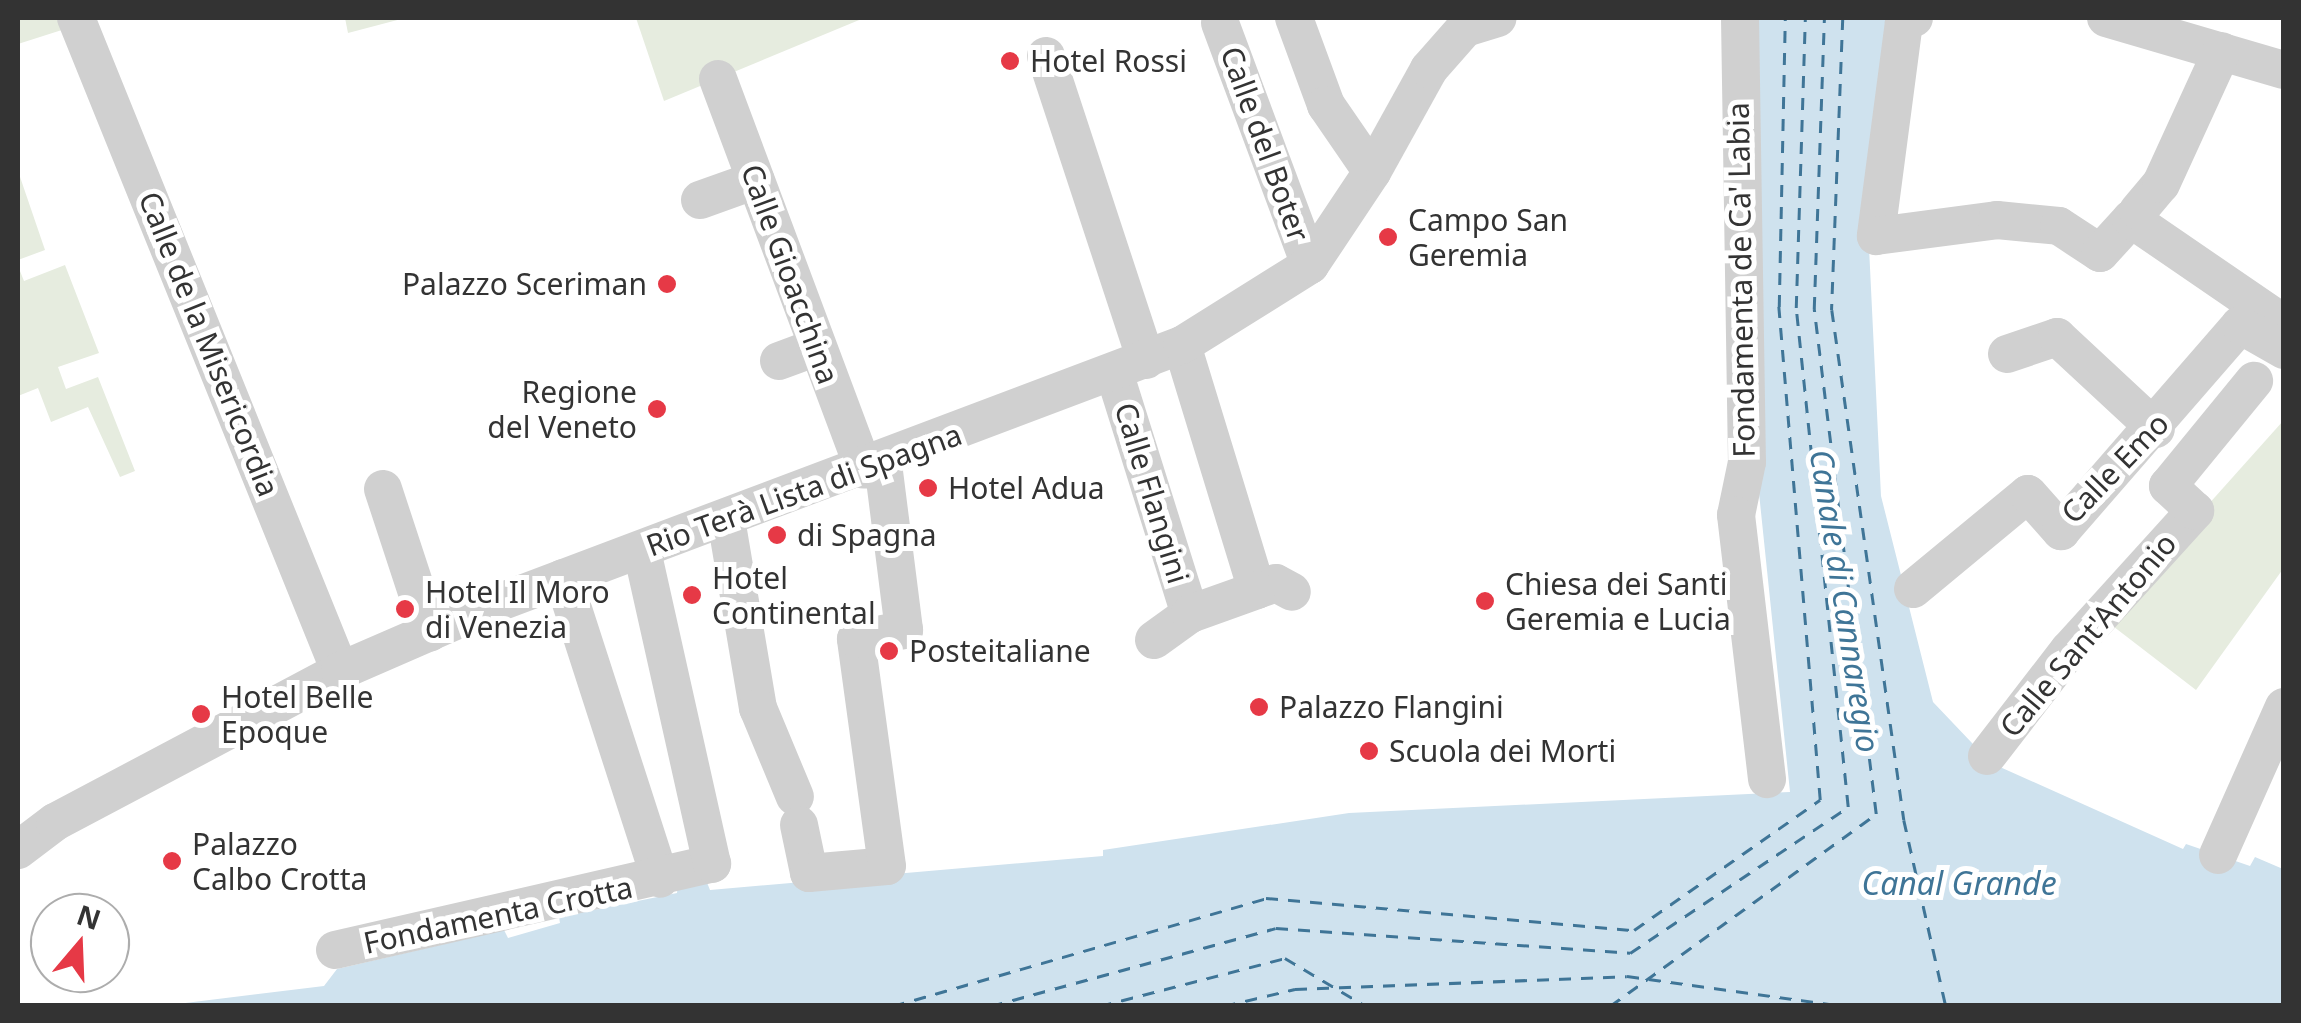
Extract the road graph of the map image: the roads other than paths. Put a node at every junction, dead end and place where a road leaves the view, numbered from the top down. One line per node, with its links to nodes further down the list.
1 (76, 18): 32 (street, Calle de la Misericordia)
2 (1294, 18): 12 (street)
3 (1740, 18): 35 (street, Fondamenta de Ca' Labia)
4 (1914, 18): 17 (street)
5 (2106, 18): 8 (street)
6 (1220, 23): 16 (street, Calle del Boter)
7 (1481, 23): 12 (street)
8 (2204, 37): 10 (street); 15 (street)
9 (1046, 56): 20 (street)
10 (2284, 70)
11 (718, 79): 13 (street, Calle Gioacchina)
12 (1372, 172): 16 (street)
13 (756, 180): 14 (street); 18 (street, Calle Gioacchina)
14 (700, 200)
15 (2138, 211)
16 (1310, 265): 20 (street)
17 (2274, 341): 22 (street, Calle Emo); 34 (street, Calle Sant'Antonio)
18 (817, 347): 21 (street); 23 (street, Calle Gioacchina)
19 (2007, 354): 22 (street)
20 (1152, 358): 23 (street, Rio Terà Lista di Spagna); 29 (street, Calle Flangini); 29 (street)
21 (779, 362)
22 (2156, 429): 28 (street, Calle Emo)
23 (873, 466): 25 (street, Rio Terà Lista di Spagna); 25 (street, Calle Gioacchina)
24 (383, 489): 30 (street)
25 (726, 519): 26 (street, Rio Terà Lista di Spagna)
26 (642, 550): 27 (street, Rio Terà Lista di Spagna); 38 (street, Fondamenta Crotta)
27 (563, 578): 30 (street, Rio Terà Lista di Spagna); 38 (street)
28 (1913, 589)
29 (1190, 614): 31 (street)
30 (430, 632): 32 (street, Rio Terà Lista di Spagna)
31 (1154, 640)
32 (340, 671): 36 (street, Rio Terà Lista di Spagna)
33 (2282, 709): 37 (street)
34 (1987, 756)
35 (1767, 779)
36 (18, 850)
37 (2218, 854)
38 (660, 879): 39 (street, Fondamenta Crotta)
39 (336, 950)

